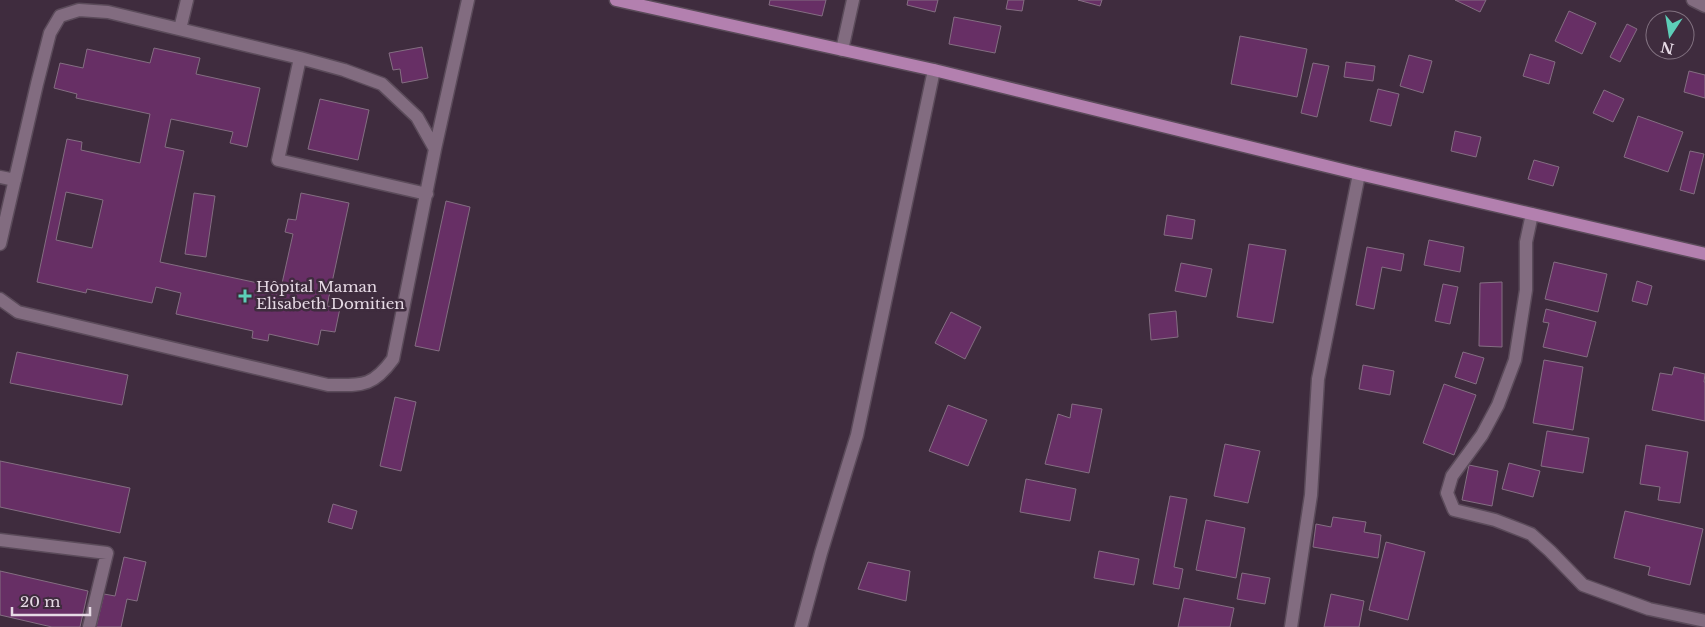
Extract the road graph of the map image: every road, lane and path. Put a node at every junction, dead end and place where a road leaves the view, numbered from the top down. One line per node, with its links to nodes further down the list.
1 (186, 0): 7 (street)
2 (468, 0): 11 (street)
3 (616, 0): 8 (main road)
4 (853, 0): 8 (street)
5 (1694, 0): 6 (street)
6 (1705, 6)
7 (180, 29): 9 (street); 14 (street)
8 (842, 50): 10 (main road)
9 (300, 58): 11 (street); 15 (street)
10 (934, 70): 12 (main road); 23 (street)
11 (435, 149): 15 (street)
12 (1359, 174): 16 (main road); 24 (street)
13 (0, 177): 14 (street)
14 (15, 180): 17 (street)
15 (427, 194): 19 (street)
16 (1532, 214): 18 (main road); 21 (street)
17 (0, 244)
18 (1705, 254)
19 (0, 299)
20 (0, 540): 22 (street)
21 (1705, 621)
22 (89, 627)
23 (801, 627)
24 (1292, 627)

